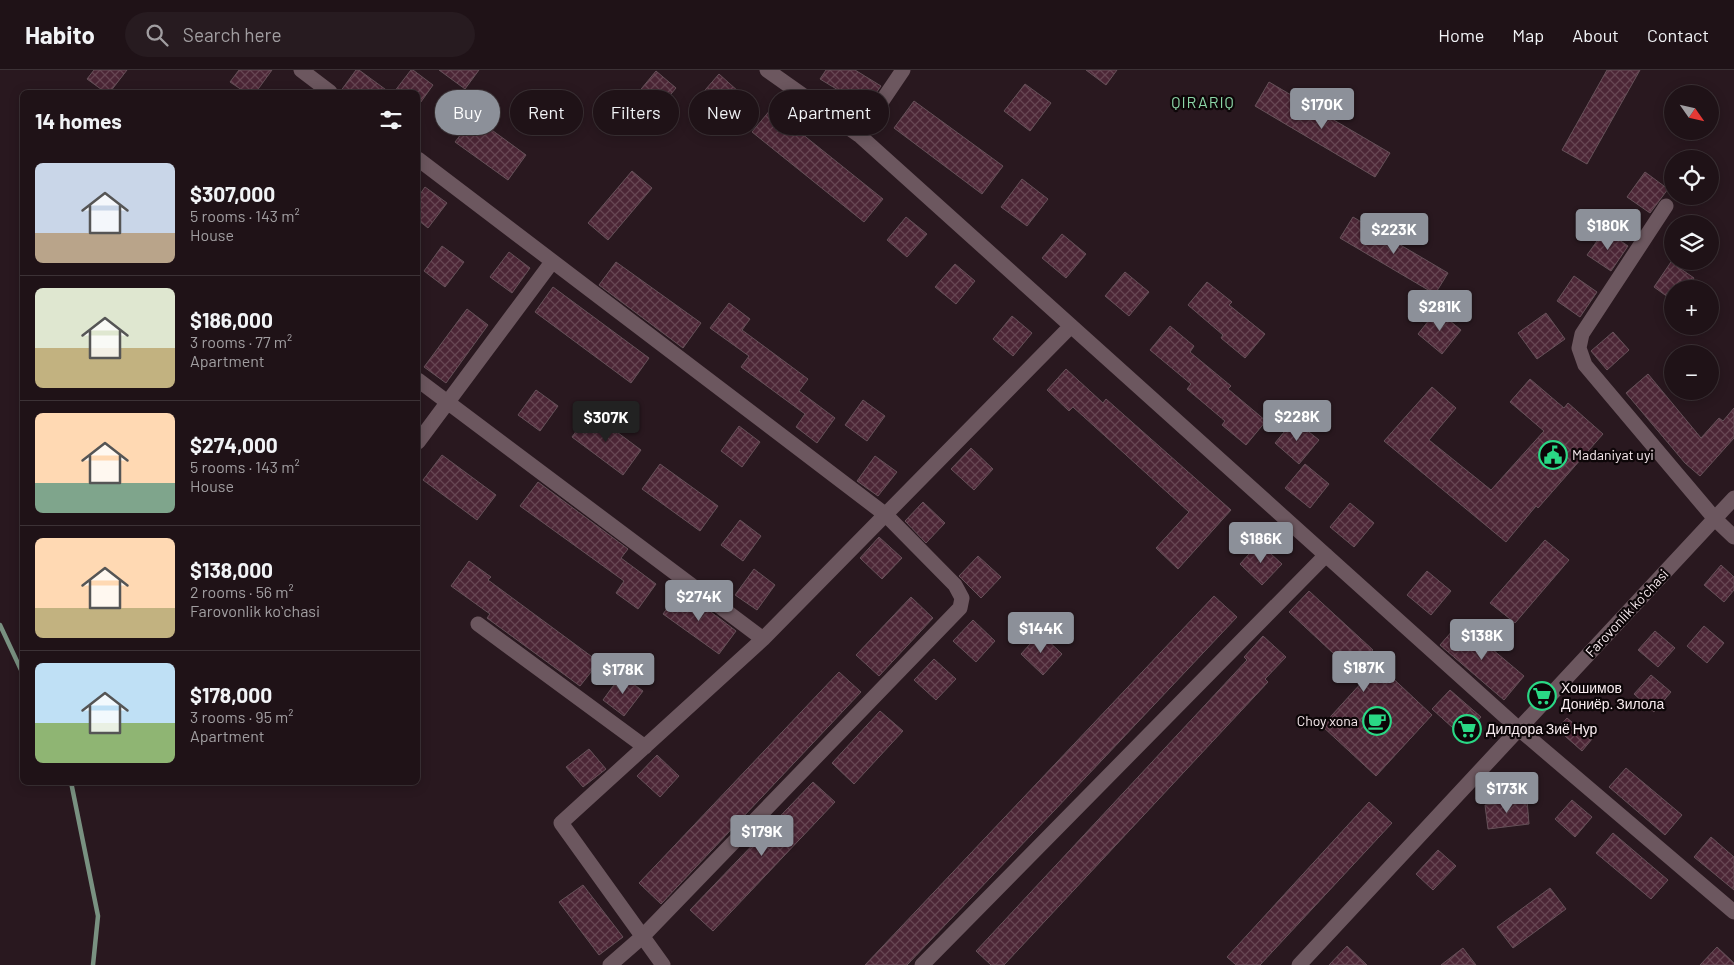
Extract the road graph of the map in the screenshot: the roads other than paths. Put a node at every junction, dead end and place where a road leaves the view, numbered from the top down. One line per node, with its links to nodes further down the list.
1 (301, 70): 4 (street)
2 (767, 70): 5 (street)
3 (903, 70): 5 (street)
4 (327, 90)
5 (859, 136): 9 (street)
6 (420, 161): 8 (street)
7 (1666, 206): 15 (street)
8 (552, 262): 11 (street); 14 (street)
9 (1071, 326): 14 (street); 17 (street)
10 (420, 382): 11 (street)
11 (447, 402): 12 (street); 19 (street)
12 (420, 439)
13 (1734, 498): 15 (street, Farovonlik koʻchasi)
14 (886, 515): 19 (street); 23 (street)
15 (1715, 519): 16 (street); 20 (street, Farovonlik koʻchasi)
16 (1734, 537)
17 (1326, 556): 20 (street); 26 (street)
18 (478, 624): 21 (street)
19 (763, 639): 21 (street)
20 (1520, 729): 22 (street); 27 (street, Farovonlik koʻchasi)
21 (645, 747): 23 (street)
22 (1734, 912)
23 (642, 937): 24 (street); 25 (street)
24 (610, 965)
25 (663, 965)
26 (922, 965)
27 (1299, 965)

